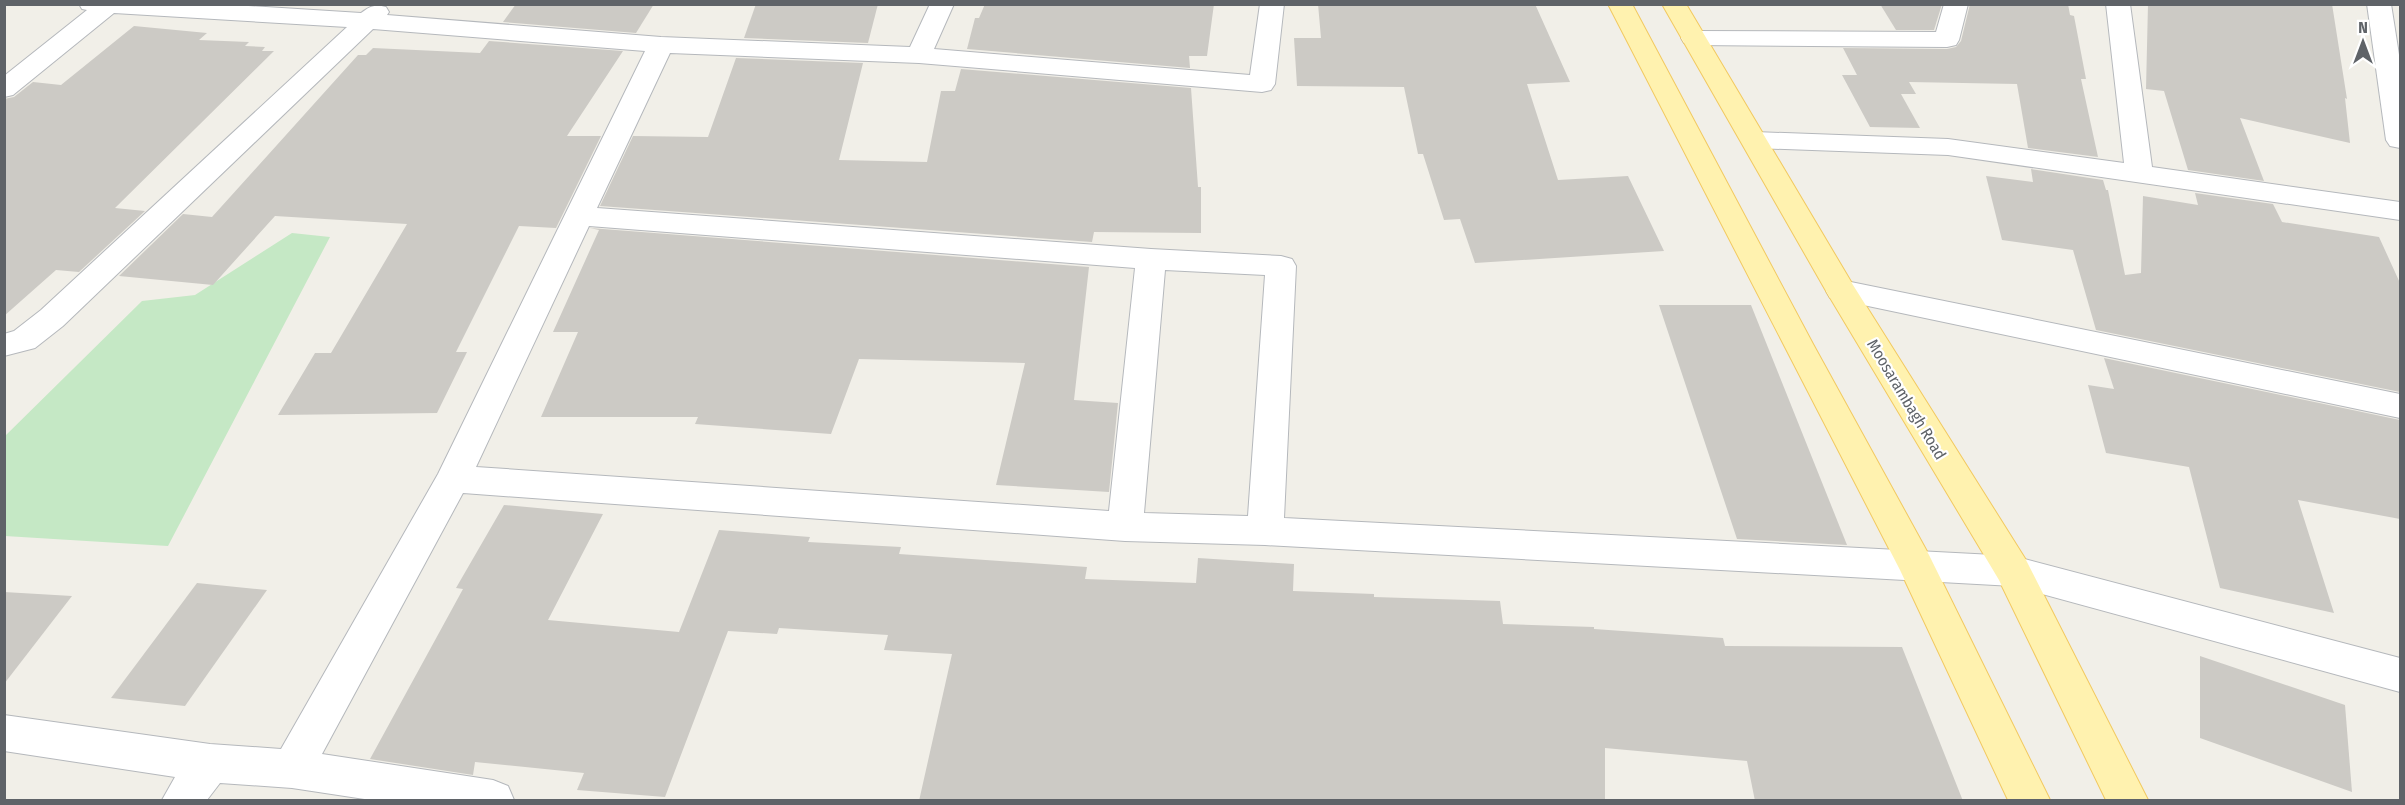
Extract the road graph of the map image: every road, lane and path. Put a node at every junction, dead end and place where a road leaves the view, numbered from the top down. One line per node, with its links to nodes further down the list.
1 (942, 4): 12 (street)
2 (1272, 4): 12 (street)
3 (1620, 4): 26 (main road)
4 (1674, 4): 10 (main road, Moosarambagh Road)
5 (1956, 4): 10 (street)
6 (2118, 4): 16 (street)
7 (2379, 4): 15 (street)
8 (103, 5): 9 (street); 13 (street)
9 (376, 13): 11 (street); 21 (street)
10 (1693, 38): 14 (main road, Moosarambagh Road)
11 (661, 45): 12 (street); 18 (street)
12 (919, 55)
13 (4, 89)
14 (1755, 140): 16 (street); 20 (main road, Moosarambagh Road)
15 (2400, 140)
16 (2139, 173): 17 (street)
17 (2400, 211)
18 (581, 216): 19 (street); 23 (street)
19 (1151, 259): 24 (street); 25 (street)
20 (1841, 291): 22 (street); 27 (main road, Moosarambagh Road)
21 (4, 345)
22 (2400, 406)
23 (453, 479): 24 (street); 31 (street)
24 (1125, 527): 25 (street)
25 (1265, 531): 26 (street)
26 (1916, 566): 27 (street); 34 (main road)
27 (2013, 571): 28 (street); 35 (main road, Moosarambagh Road)
28 (2400, 675)
29 (4, 732): 30 (street)
30 (210, 763): 31 (street); 32 (street)
31 (292, 769): 33 (street)
32 (183, 801)
33 (492, 801)
34 (2029, 801)
35 (2127, 801)

